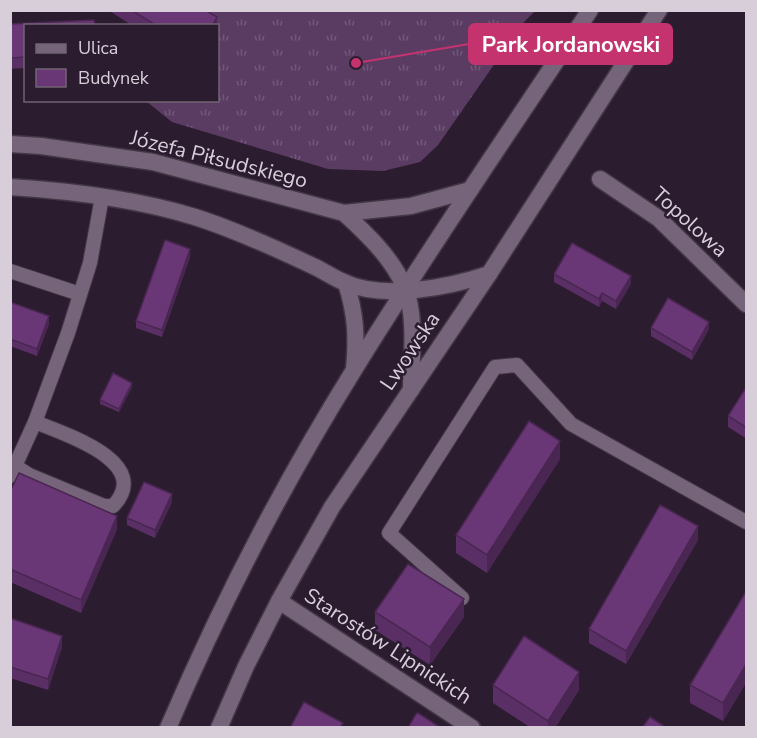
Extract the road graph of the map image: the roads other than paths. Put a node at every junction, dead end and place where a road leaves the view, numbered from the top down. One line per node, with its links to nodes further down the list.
1 (590, 10): 6 (street, Lwowska)
2 (658, 10): 10 (street, Lwowska)
3 (10, 144): 8 (street, Józefa Piłsudskiego)
4 (600, 179): 14 (street, Topolowa)
5 (10, 187): 7 (street)
6 (470, 190): 8 (street, Józefa Piłsudskiego); 12 (street, Lwowska)
7 (102, 197): 11 (street); 13 (lane)
8 (344, 213): 12 (street, Józefa Piłsudskiego)
9 (10, 271): 13 (lane)
10 (489, 274): 12 (street); 16 (street, Lwowska)
11 (346, 283): 12 (street); 15 (street)
12 (406, 290): 15 (street, Lwowska); 16 (street, Józefa Piłsudskiego)
13 (80, 294): 17 (lane)
14 (747, 304)
15 (354, 369): 22 (street, Lwowska)
16 (411, 390): 21 (street, Lwowska)
17 (34, 422): 18 (lane); 18 (lane)
18 (12, 469)
19 (747, 522): 20 (lane)
20 (462, 598)
21 (279, 601): 23 (street, Lwowska); 24 (street, Starostów Lipnickich)
22 (168, 728)
23 (219, 728)
24 (472, 728)

